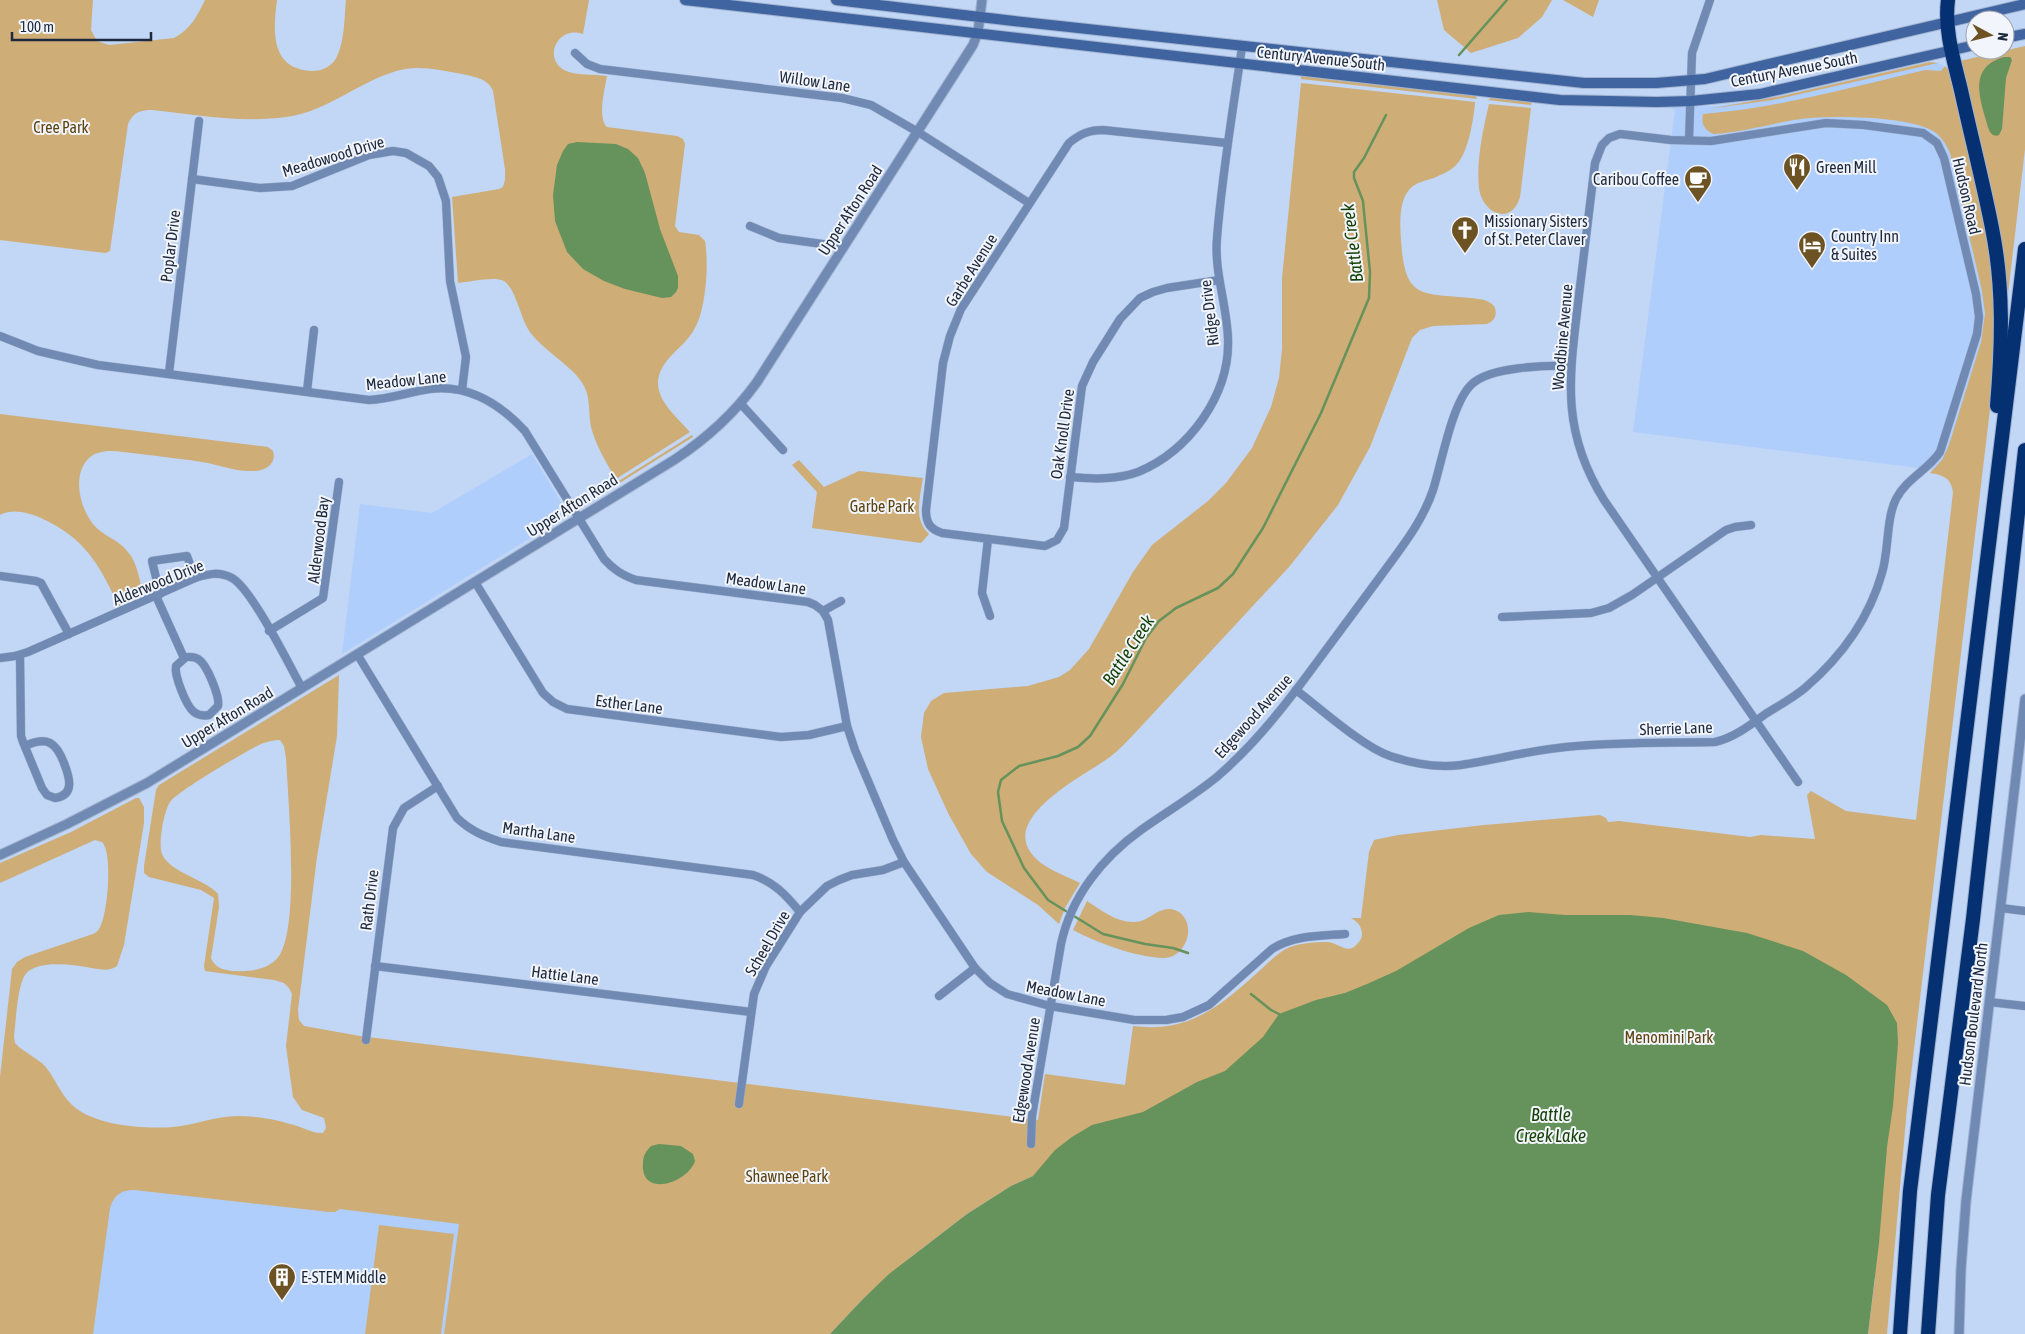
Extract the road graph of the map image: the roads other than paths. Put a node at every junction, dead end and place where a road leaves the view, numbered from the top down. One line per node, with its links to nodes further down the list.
1 (685, 0): 9 (main road, Century Avenue South)
2 (836, 0): 7 (main road, Century Avenue South)
3 (982, 0): 7 (street, Upper Afton Road)
4 (1710, 0): 15 (street)
5 (1948, 0): 8 (highway)
6 (2025, 4): 8 (main road, Century Avenue South)
7 (980, 18): 9 (street, Upper Afton Road); 10 (main road, Century Avenue South)
8 (1948, 21): 12 (highway); 15 (main road, Century Avenue South)
9 (978, 34): 14 (main road, Century Avenue South); 18 (street, Upper Afton Road)
10 (1242, 47): 14 (street, Ridge Drive); 15 (main road, Century Avenue South)
11 (1965, 47): 12 (main road, Century Avenue South)
12 (1951, 50): 16 (main road, Century Avenue South); 43 (highway)
13 (575, 53): 18 (street, Willow Lane)
14 (1240, 64): 16 (main road, Century Avenue South); 20 (street, Ridge Drive)
15 (1691, 80): 16 (street)
16 (1691, 101): 19 (street)
17 (199, 121): 21 (street, Poplar Drive)
18 (918, 132): 22 (street, Willow Lane); 24 (street, Upper Afton Road)
19 (1689, 140): 29 (street, Woodbine Avenue); 36 (street, Hudson Road)
20 (1227, 143): 22 (street, Garbe Avenue); 26 (street, Ridge Drive)
21 (192, 180): 30 (street, Poplar Drive); 31 (street, Meadowood Drive)
22 (1029, 203): 44 (street, Garbe Avenue)
23 (750, 226): 24 (street)
24 (844, 247): 33 (street, Upper Afton Road)
25 (2025, 249): 43 (highway)
26 (1219, 280): 38 (street, Oak Knoll Drive); 38 (street, Ridge Drive)
27 (314, 330): 32 (street)
28 (0, 336): 30 (street, Meadow Lane)
29 (1571, 366): 47 (street, Woodbine Avenue); 61 (street, Edgewood Avenue)
30 (169, 374): 32 (street, Meadow Lane)
31 (462, 390): 32 (street, Meadow Lane); 41 (street, Meadow Lane)
32 (307, 391)
33 (741, 404): 34 (street); 41 (street, Upper Afton Road)
34 (783, 450)
35 (2025, 450): 40 (highway)
36 (1926, 468): 63 (street, Sherrie Lane)
37 (2025, 472): 40 (highway)
38 (1070, 477): 44 (street, Oak Knoll Drive)
39 (339, 482): 54 (street, Alderwood Bay)
40 (2018, 513): 85 (highway)
41 (579, 518): 48 (street, Upper Afton Road); 51 (street, Meadow Lane)
42 (1752, 524): 47 (street)
43 (1991, 524): 84 (highway)
44 (988, 539): 52 (street)
45 (0, 576): 55 (street)
46 (195, 578): 49 (street, Alderwood Drive); 49 (street); 54 (street, Alderwood Drive)
47 (1658, 578): 53 (street); 63 (street, Woodbine Avenue)
48 (475, 582): 56 (street, Upper Afton Road); 64 (street, Esther Lane)
49 (158, 595): 55 (street, Alderwood Drive); 59 (street)
50 (841, 601): 51 (street)
51 (822, 611): 64 (street, Meadow Lane)
52 (990, 616)
53 (1502, 617)
54 (269, 631): 60 (street, Alderwood Drive)
55 (69, 634): 57 (street, Alderwood Drive)
56 (357, 654): 60 (street, Upper Afton Road); 67 (street, Martha Lane)
57 (20, 655): 58 (street, Alderwood Drive); 65 (street)
58 (0, 658)
59 (184, 658): 59 (street)
60 (302, 688): 68 (street, Upper Afton Road)
61 (1296, 690): 63 (street, Sherrie Lane); 78 (street, Edgewood Avenue)
62 (2025, 699): 70 (street, Hudson Boulevard North)
63 (1756, 721): 66 (street, Woodbine Avenue)
64 (847, 726): 69 (street, Meadow Lane)
65 (25, 746): 65 (street)
66 (1798, 782)
67 (438, 786): 72 (street, Martha Lane); 74 (street, Rath Drive)
68 (0, 854)
69 (904, 862): 72 (street, Scheel Drive); 75 (street, Meadow Lane)
70 (2001, 908): 71 (street); 77 (street, Hudson Boulevard North)
71 (2025, 911)
72 (800, 912): 80 (street, Scheel Drive)
73 (1345, 934): 78 (street, Meadow Lane)
74 (375, 966): 80 (street, Hattie Lane); 81 (street, Rath Drive)
75 (975, 968): 76 (street); 78 (street, Meadow Lane)
76 (939, 996)
77 (1989, 1002): 79 (street); 86 (street, Hudson Boulevard North)
78 (1050, 1006): 83 (street, Edgewood Avenue)
79 (2025, 1006)
80 (751, 1012): 82 (street, Scheel Drive)
81 (366, 1040)
82 (739, 1104)
83 (1031, 1144)
84 (1900, 1334)
85 (1928, 1334)
86 (1959, 1334)

